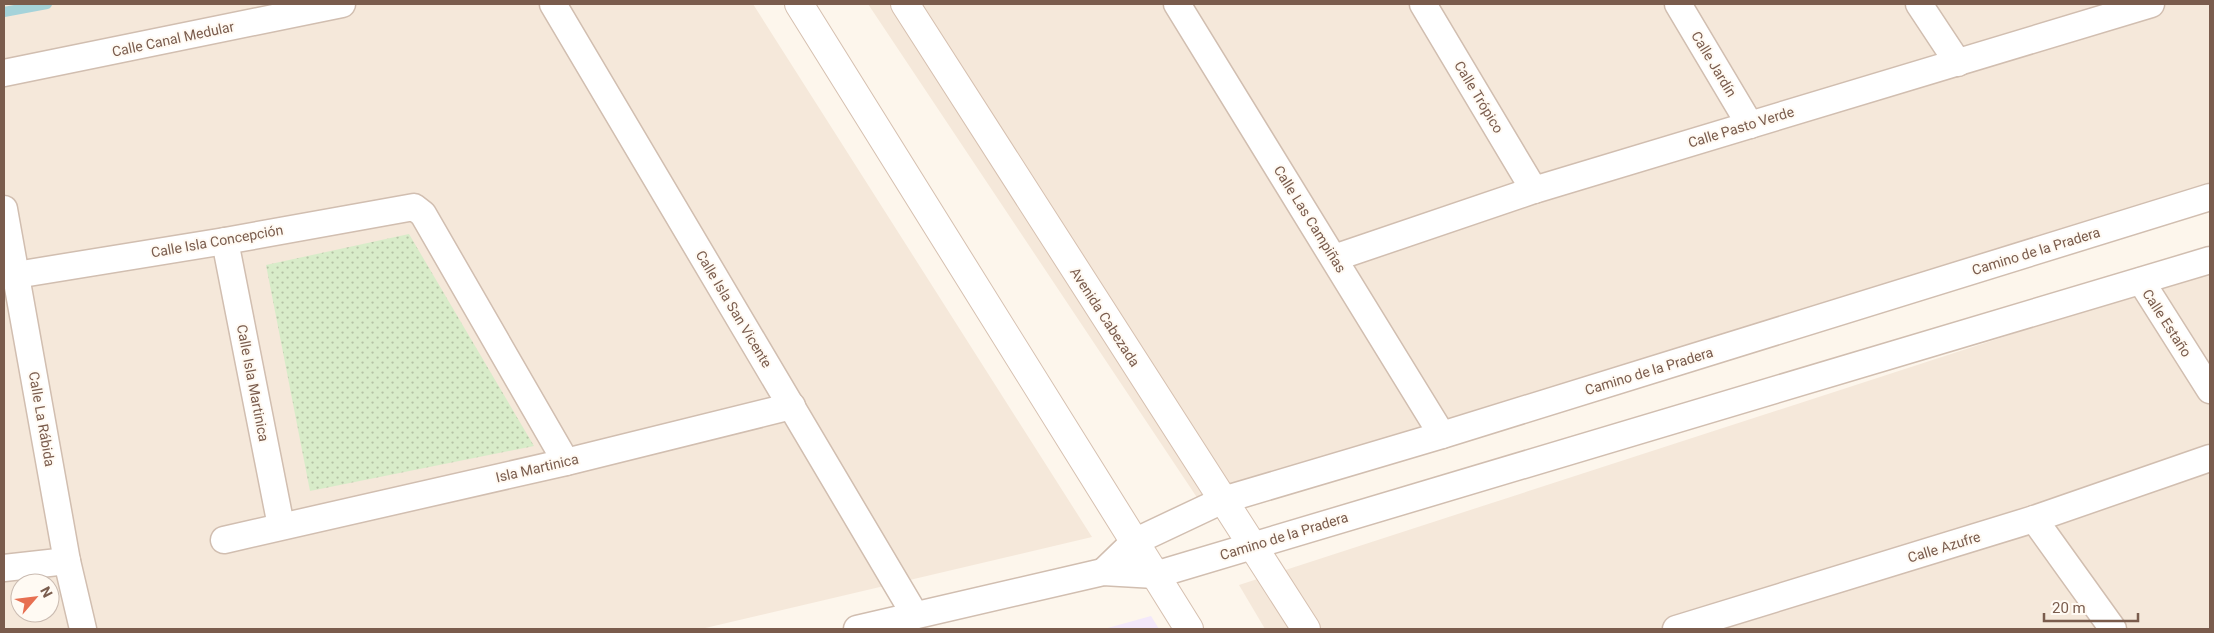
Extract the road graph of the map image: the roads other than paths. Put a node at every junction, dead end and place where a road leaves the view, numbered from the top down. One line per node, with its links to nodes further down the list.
1 (342, 4): 11 (street, Calle Canal Medular)
2 (553, 4): 22 (street, Calle Isla San Vicente)
3 (799, 4): 30 (main road)
4 (905, 4): 26 (main road, Avenida Cabezada)
5 (1177, 4): 17 (street, Calle Las Campiñas)
6 (1423, 4): 13 (street, Calle Trópico)
7 (1678, 4): 12 (street, Calle Jardín)
8 (1919, 4): 10 (street)
9 (2151, 4): 10 (street, Calle Pasto Verde)
10 (1958, 63): 12 (street, Calle Pasto Verde)
11 (4, 73)
12 (1750, 124): 13 (street, Calle Pasto Verde)
13 (1534, 190): 17 (street, Calle Pasto Verde)
14 (2210, 198): 23 (street, Camino de la Pradera)
15 (4, 209): 19 (street, Calle La Rábida)
16 (225, 241): 19 (street, Calle Isla Concepción); 25 (street, Calle Isla Concepción); 28 (street, Calle Isla Martinica)
17 (1334, 258): 23 (street, Calle Las Campiñas)
18 (2210, 260): 20 (street, Camino de la Pradera)
19 (16, 275): 32 (street, Calle La Rábida)
20 (2141, 281): 21 (street, Calle Estaño); 31 (street, Camino de la Pradera)
21 (2210, 390)
22 (792, 406): 25 (street, Isla Martinica); 36 (street, Calle Isla San Vicente)
23 (1442, 435): 26 (street, Camino de la Pradera)
24 (2210, 458): 27 (street, Calle Azufre)
25 (566, 462): 28 (street, Isla Martinica)
26 (1223, 500): 30 (street, Camino de la Pradera); 31 (main road, Avenida Cabezada)
27 (2034, 519): 41 (street, Calle Azufre); 42 (street)
28 (281, 526): 29 (street, Isla Martinica)
29 (224, 540)
30 (1134, 542): 34 (street, Camino de la Pradera); 35 (main road)
31 (1254, 546): 35 (street, Camino de la Pradera); 40 (main road, Avenida Cabezada)
32 (67, 561): 33 (street); 37 (street, Calle La Rábida)
33 (4, 568)
34 (1103, 572): 35 (street, Camino de la Pradera); 36 (street, Camino de la Pradera)
35 (1155, 575): 39 (main road)
36 (915, 615): 38 (street, Camino de la Pradera)
37 (83, 629)
38 (857, 629)
39 (1189, 629)
40 (1306, 629)
41 (1676, 629)
42 (2113, 629)

